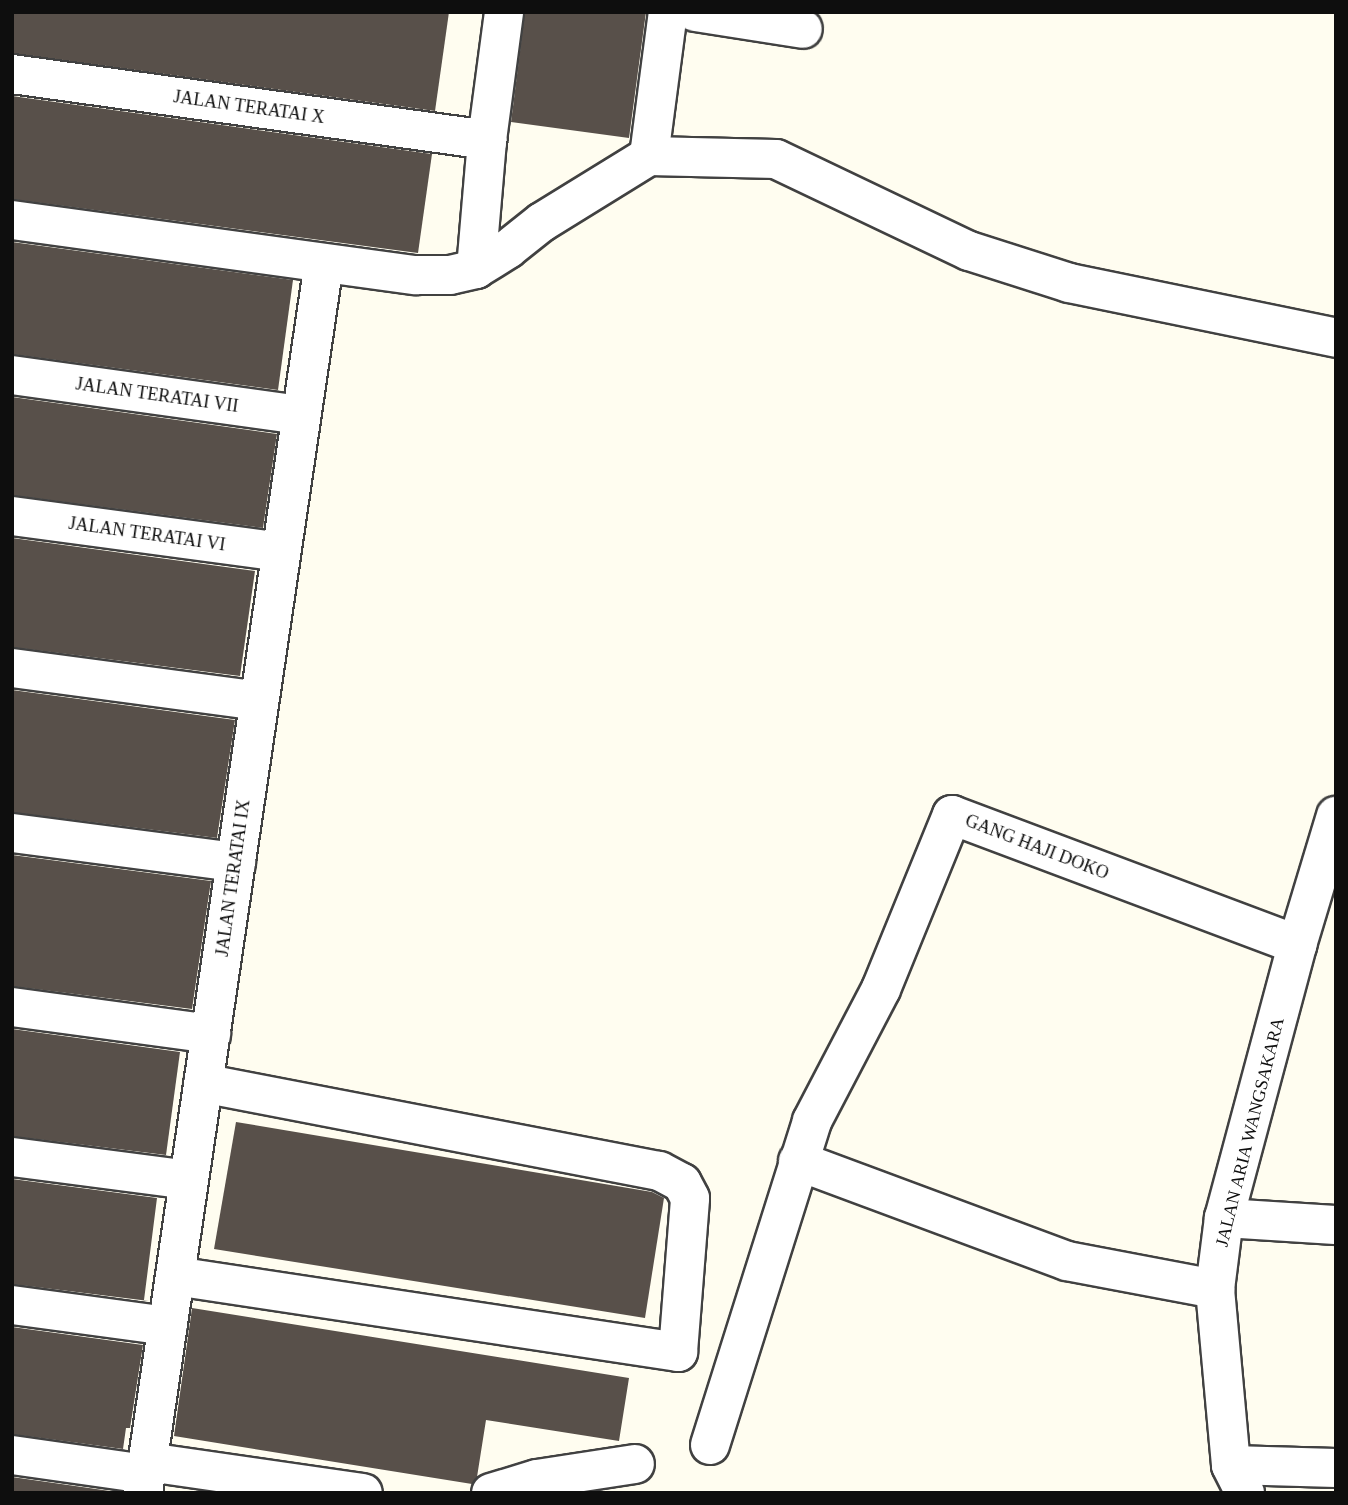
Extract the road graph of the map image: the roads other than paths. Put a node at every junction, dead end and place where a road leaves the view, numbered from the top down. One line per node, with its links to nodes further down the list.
1 (504, 12): 6 (street)
2 (668, 12): 7 (street)
3 (695, 12): 4 (street)
4 (803, 29)
5 (12, 74): 6 (street, JALAN TERATAI X)
6 (487, 141): 10 (street)
7 (649, 156): 10 (street); 11 (street)
8 (12, 220): 9 (street)
9 (324, 263): 10 (street); 13 (street, JALAN TERATAI IX)
10 (476, 269)
11 (1332, 326)
12 (12, 375): 13 (street, JALAN TERATAI VII)
13 (301, 415): 15 (street, JALAN TERATAI IX)
14 (12, 516): 15 (street, JALAN TERATAI VI)
15 (281, 552): 17 (street, JALAN TERATAI IX)
16 (12, 668): 17 (street)
17 (259, 701): 20 (street, JALAN TERATAI IX)
18 (1336, 816): 21 (street, JALAN ARIA WANGSAKARA)
19 (12, 833): 20 (street)
20 (236, 862): 23 (street, JALAN TERATAI IX)
21 (1297, 945): 26 (street, GANG HAJI DOKO); 28 (street, JALAN ARIA WANGSAKARA)
22 (12, 1007): 23 (street)
23 (211, 1034): 24 (street, JALAN TERATAI IX)
24 (203, 1083): 27 (street, JALAN TERATAI IX); 30 (street)
25 (12, 1157): 27 (street)
26 (798, 1161): 31 (street); 34 (street)
27 (189, 1180): 30 (street, JALAN TERATAI IX)
28 (1224, 1218): 29 (street); 31 (street, JALAN ARIA WANGSAKARA)
29 (1336, 1225)
30 (175, 1276): 33 (street, JALAN TERATAI IX)
31 (1215, 1289): 39 (street, JALAN ARIA WANGSAKARA)
32 (12, 1305): 33 (street)
33 (168, 1326): 38 (street, JALAN TERATAI IX)
34 (710, 1445)
35 (12, 1455): 38 (street)
36 (635, 1464): 41 (street)
37 (1336, 1468): 39 (street)
38 (146, 1476): 40 (street)
39 (1238, 1479)
40 (363, 1493)
41 (491, 1493)

